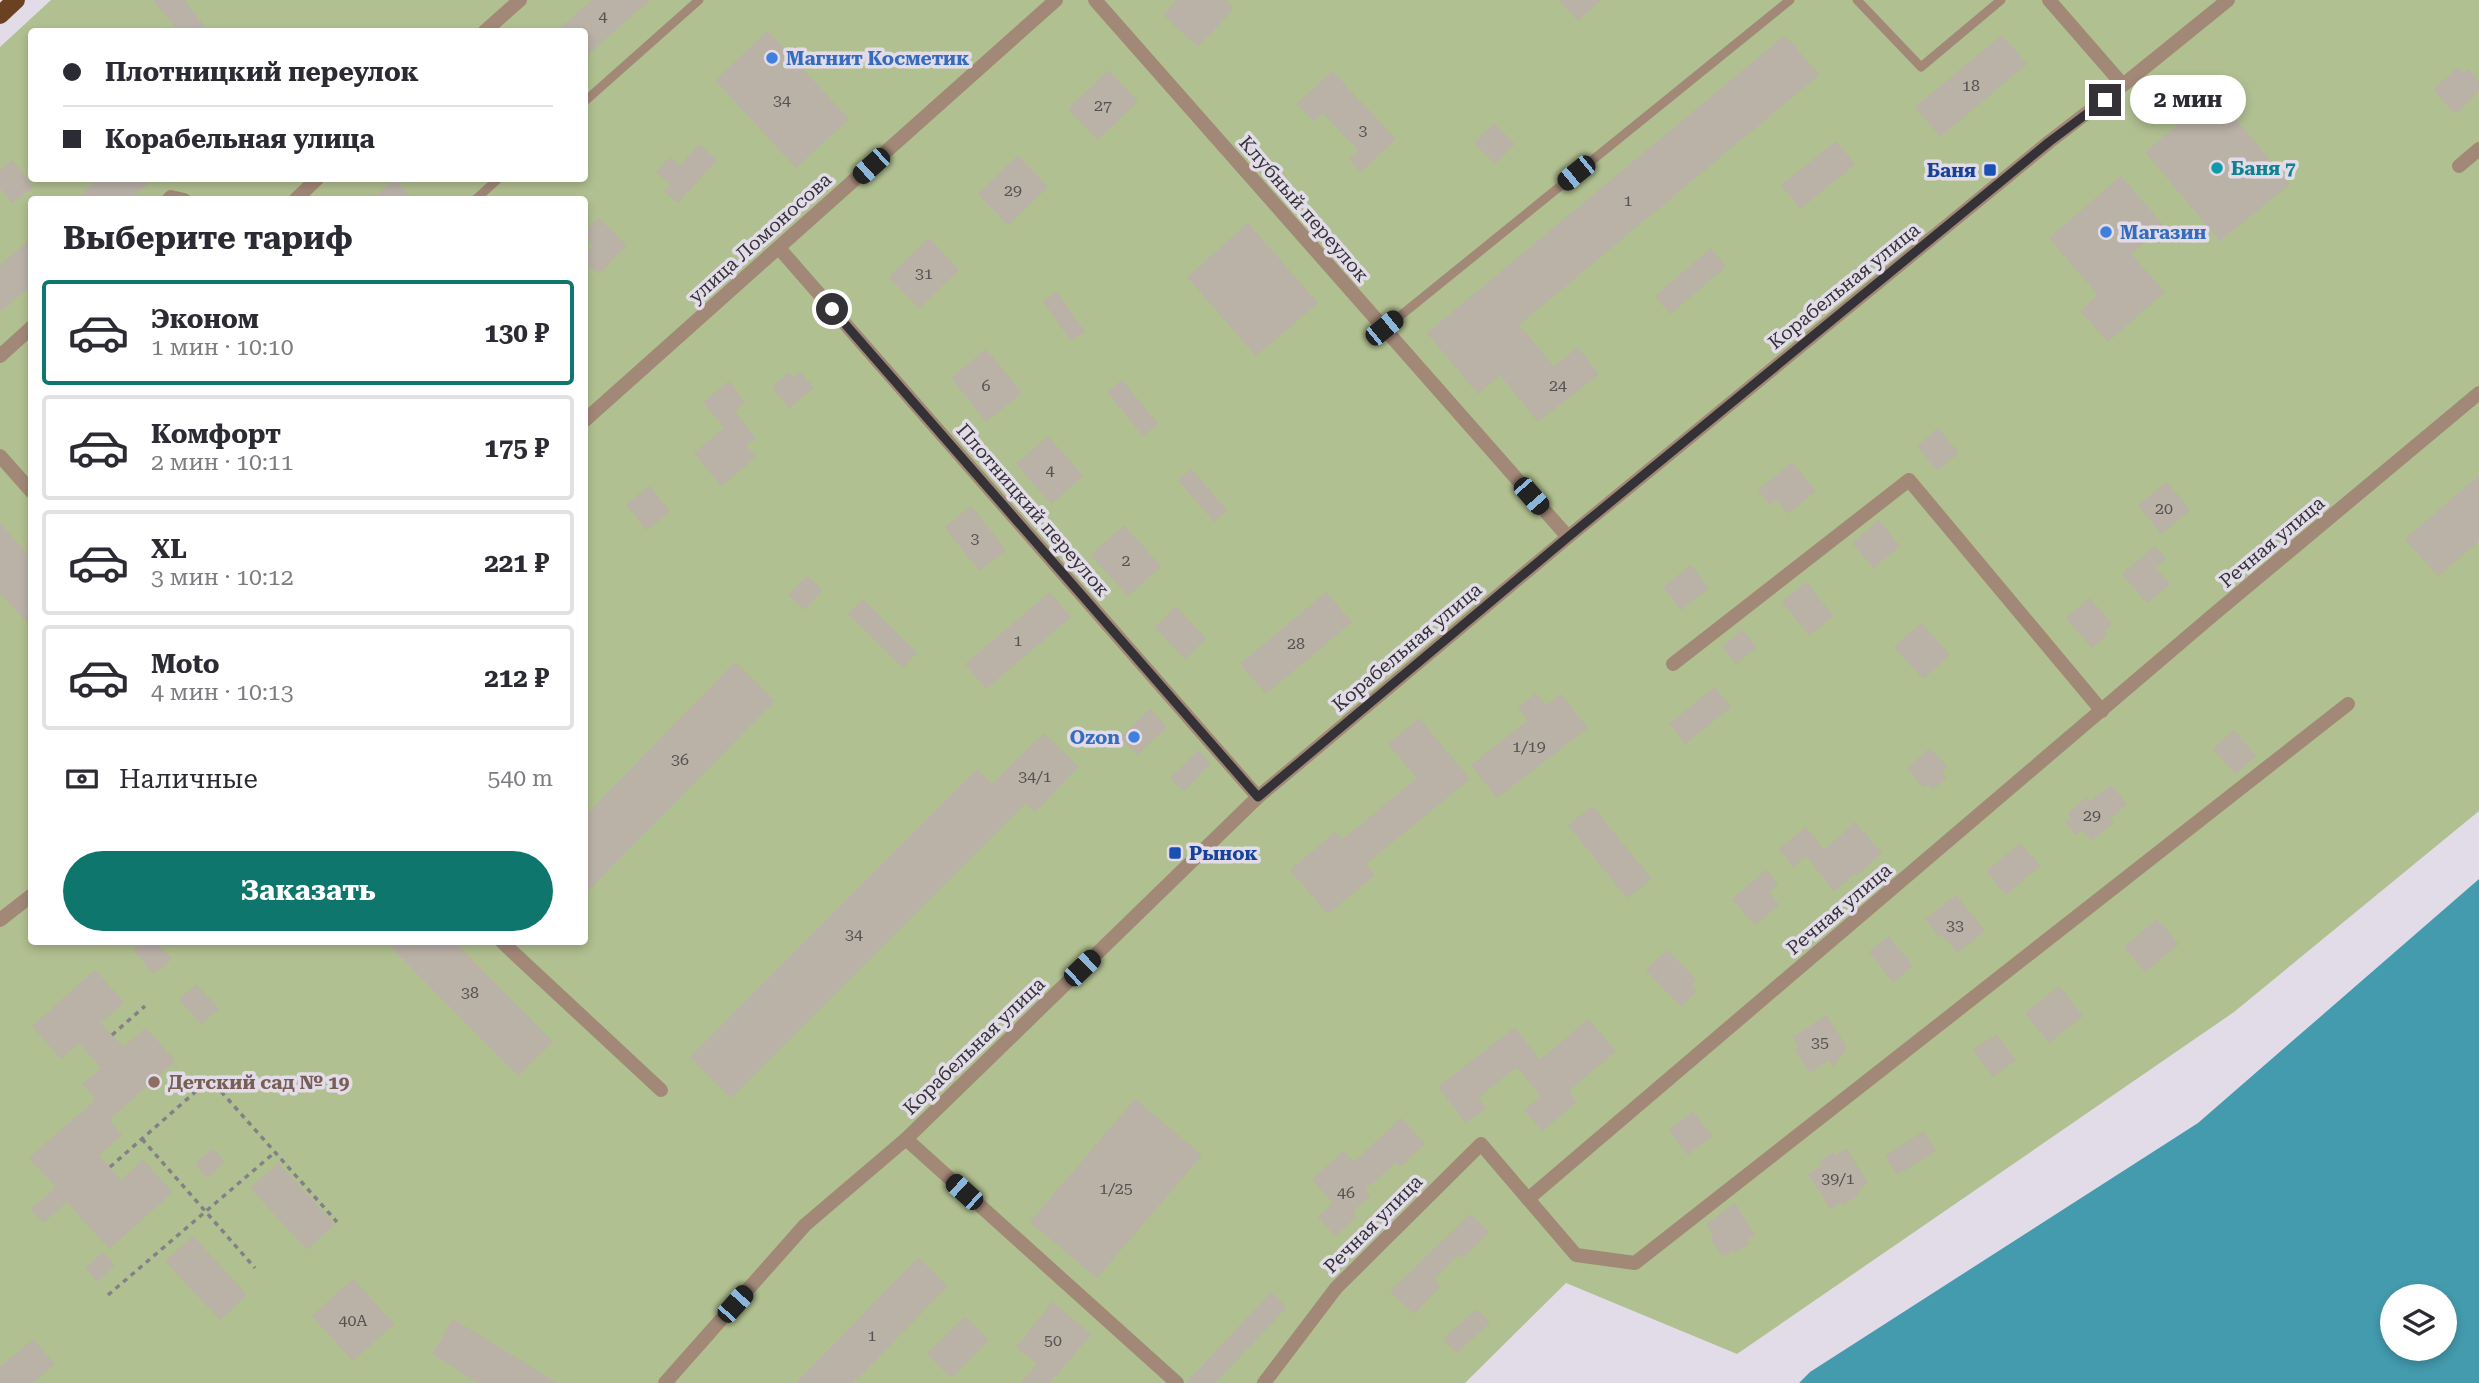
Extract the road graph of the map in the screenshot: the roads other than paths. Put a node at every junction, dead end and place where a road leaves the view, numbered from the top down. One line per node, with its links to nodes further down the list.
1 (16, 0): 11 (main road)
2 (520, 0): 12 (street)
3 (699, 0): 14 (lane)
4 (1095, 0): 22 (street, Клубный переулок)
5 (1790, 0): 22 (lane)
6 (1857, 0): 7 (lane)
7 (2001, 0)
8 (2049, 0): 13 (street)
9 (2228, 0): 13 (street, Корабельная улица)
10 (1046, 3): 21 (street, улица Ломоносова)
11 (0, 15)
12 (488, 28)
13 (2123, 86): 29 (street, Корабельная улица)
14 (588, 98)
15 (2479, 149): 16 (street)
16 (2459, 166)
17 (314, 182): 19 (street)
18 (495, 182): 20 (lane)
19 (299, 196)
20 (479, 196)
21 (779, 248): 26 (street, улица Ломоносова); 33 (street, Плотницкий переулок)
22 (1384, 328): 29 (street, Клубный переулок)
23 (28, 331): 24 (street)
24 (0, 356)
25 (2479, 393): 32 (street, Речная улица)
26 (588, 417)
27 (0, 456): 28 (street)
28 (28, 488)
29 (1568, 537): 33 (street, Корабельная улица)
30 (1673, 664): 32 (street)
31 (2348, 704): 39 (street)
32 (2102, 711): 39 (street, Речная улица)
33 (1258, 797): 38 (street, Корабельная улица)
34 (28, 898): 35 (street)
35 (0, 920)
36 (505, 945): 37 (street)
37 (661, 1090)
38 (906, 1139): 40 (street, Корабельная улица); 41 (street)
39 (1528, 1199): 42 (street, Речная улица)
40 (665, 1383)
41 (1177, 1383)
42 (1264, 1383)

